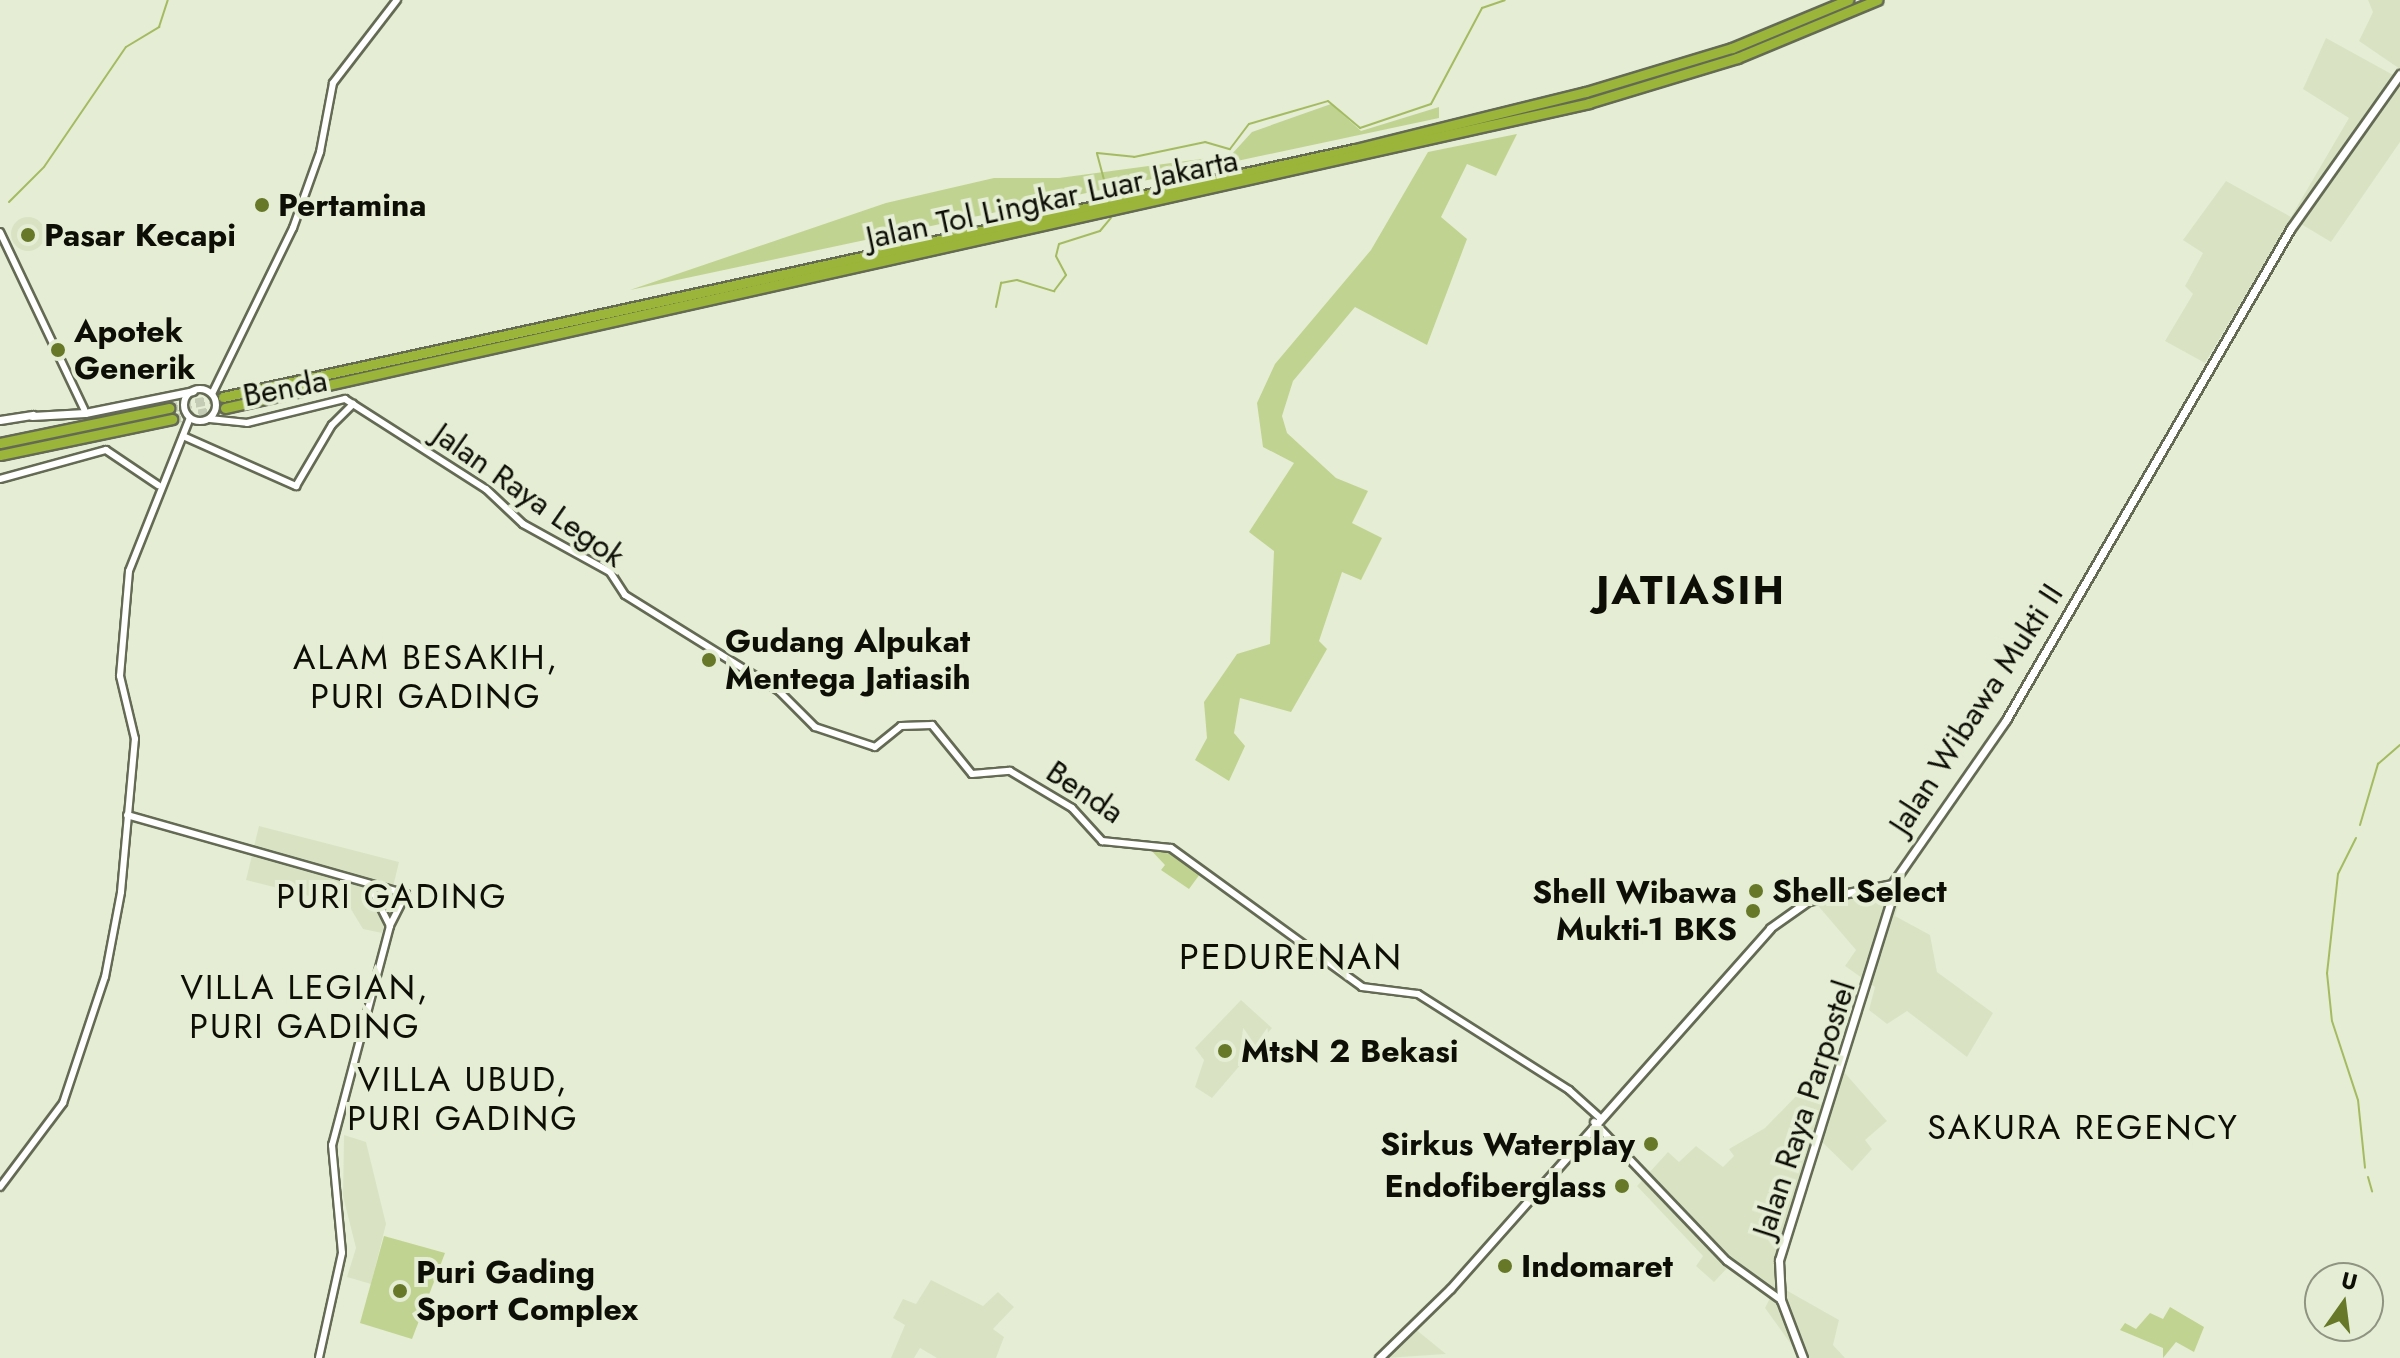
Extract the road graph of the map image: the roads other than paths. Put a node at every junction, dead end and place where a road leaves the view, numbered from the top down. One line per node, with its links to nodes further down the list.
1 (397, 0): 6 (street)
2 (1848, 0): 9 (highway, Jalan Tol Lingkar Luar Jakarta)
3 (1877, 0): 16 (highway, Jalan Tol Lingkar Luar Jakarta)
4 (2400, 74): 31 (main road, Jalan Wibawa Mukti II)
5 (0, 232): 14 (street)
6 (218, 380): 7 (street); 9 (street)
7 (203, 389): 8 (street); 9 (street)
8 (193, 391): 10 (main road); 11 (street)
9 (217, 395): 16 (street)
10 (173, 396): 11 (main road); 15 (main road)
11 (184, 403): 18 (street)
12 (353, 404): 23 (street, Benda); 24 (street); 29 (street, Jalan Raya Legok)
13 (169, 408): 25 (highway)
14 (84, 409): 15 (main road); 17 (main road)
15 (98, 409): 17 (main road)
16 (220, 409): 20 (street); 23 (street, Benda)
17 (32, 416): 21 (main road)
18 (190, 418): 22 (street); 24 (street)
19 (172, 419): 26 (highway)
20 (210, 419): 22 (street); 23 (street, Benda)
21 (0, 420)
22 (198, 421): 24 (street)
23 (226, 422)
24 (184, 435): 28 (street)
25 (0, 443)
26 (0, 455)
27 (0, 479): 28 (street)
28 (158, 485): 30 (street)
29 (634, 602): 34 (street, Benda)
30 (127, 815): 32 (street); 35 (street)
31 (1899, 875): 34 (main road, Jalan Wibawa Mukti II); 36 (main road, Jalan Raya Parpostel)
32 (369, 884): 33 (street); 33 (street)
33 (390, 926): 37 (street)
34 (1596, 1120): 36 (street); 38 (main road, Jalan Wibawa Mukti II)
35 (0, 1187)
36 (1781, 1300): 39 (main road, Jalan Raya Parpostel)
37 (319, 1358)
38 (1379, 1358)
39 (1803, 1358)

